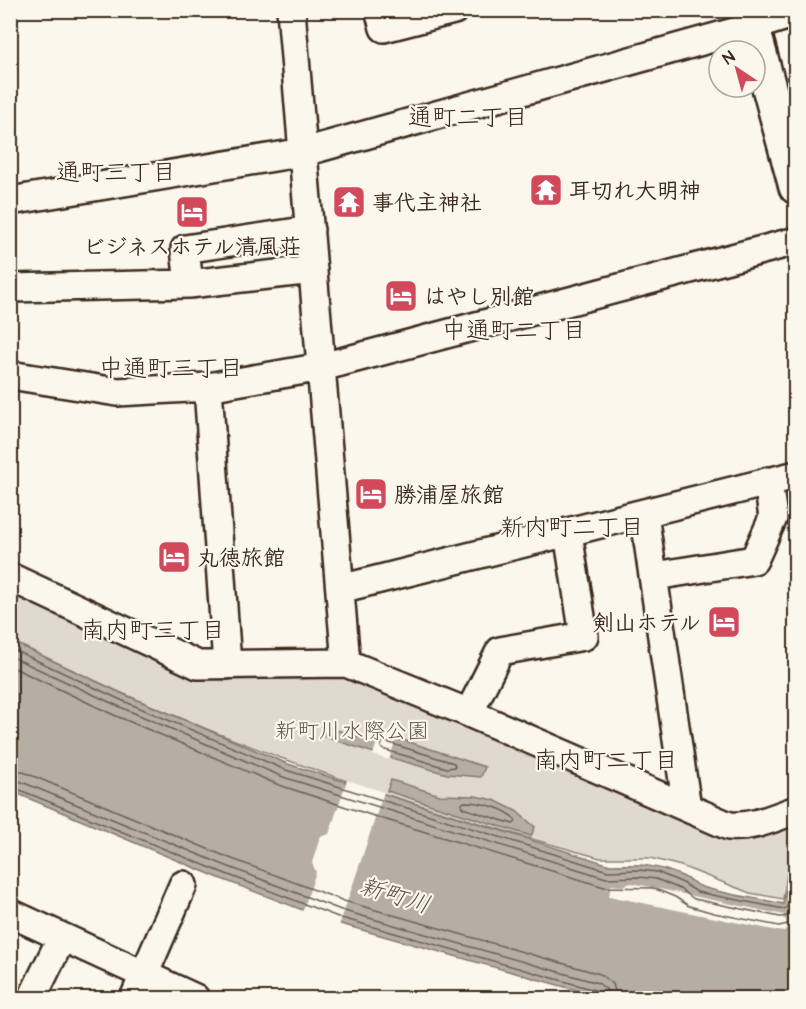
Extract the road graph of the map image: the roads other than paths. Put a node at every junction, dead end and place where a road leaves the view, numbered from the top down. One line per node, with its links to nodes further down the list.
1 (291, 10): 6 (street)
2 (379, 10): 3 (street)
3 (454, 10)
4 (795, 13): 5 (street)
5 (750, 19): 6 (street); 7 (street)
6 (304, 152): 8 (street); 9 (street)
7 (795, 187)
8 (10, 201)
9 (310, 230): 11 (street); 12 (street)
10 (795, 241): 14 (street)
11 (314, 270): 12 (street); 14 (street)
12 (189, 284): 13 (street)
13 (10, 288)
14 (322, 367): 16 (street); 23 (street)
15 (10, 375): 16 (street)
16 (208, 387): 25 (street)
17 (795, 475): 18 (street)
18 (768, 481): 19 (street); 21 (street)
19 (644, 514): 20 (street); 21 (street)
20 (568, 533): 23 (street); 26 (street)
21 (655, 576): 27 (street)
22 (10, 577): 25 (street)
23 (340, 589): 24 (street)
24 (346, 663): 25 (street); 26 (street)
25 (227, 665)
26 (469, 713): 27 (street)
27 (687, 808): 28 (street)
28 (795, 810)
29 (183, 885): 32 (street)
30 (10, 913): 31 (street)
31 (62, 937): 32 (street); 33 (street)
32 (140, 987): 34 (street)
33 (32, 999)
34 (195, 999)

